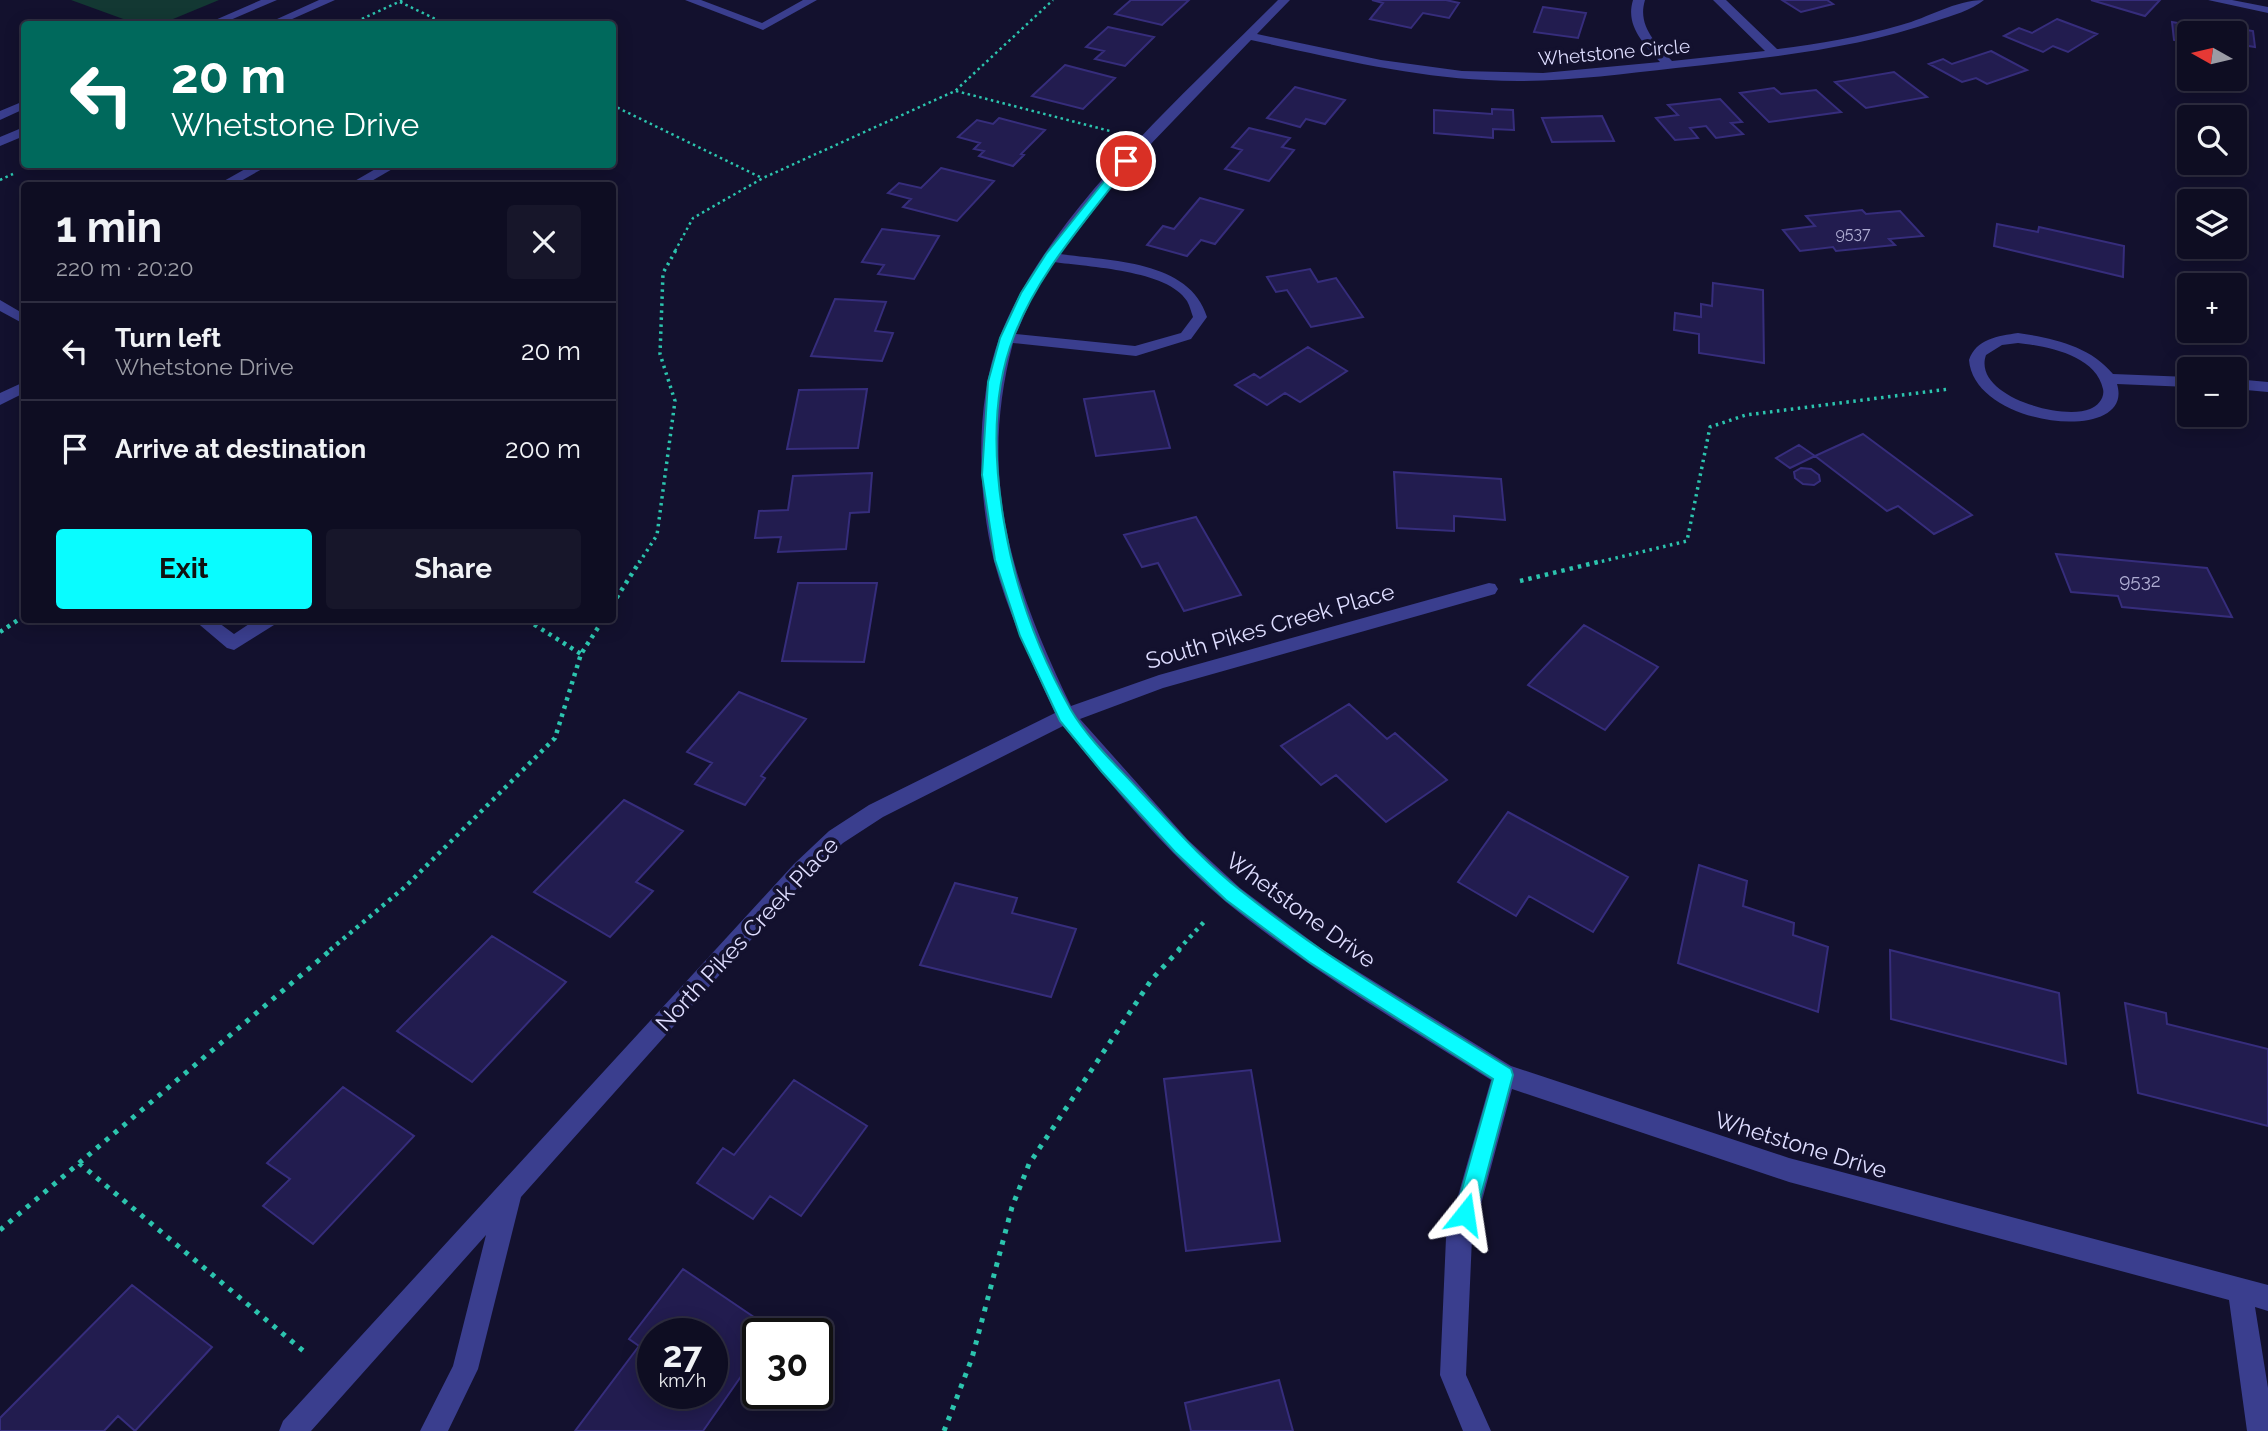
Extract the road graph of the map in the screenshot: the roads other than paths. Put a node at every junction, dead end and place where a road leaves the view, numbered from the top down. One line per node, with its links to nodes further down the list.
1 (271, 0): 11 (street)
2 (329, 0): 12 (street)
3 (691, 0): 4 (street)
4 (811, 0)
5 (1284, 0): 13 (street, Whetstone Drive)
6 (1639, 0): 15 (street)
7 (1719, 0): 14 (street)
8 (1978, 0): 14 (street, Whetstone Circle)
9 (2214, 0): 10 (street)
10 (2268, 10)
11 (219, 21)
12 (279, 21)
13 (1248, 36): 15 (street, Whetstone Circle); 24 (street, Whetstone Drive)
14 (1774, 53): 15 (street, Whetstone Circle)
15 (1669, 65)
16 (21, 106): 17 (street)
17 (0, 116)
18 (21, 132): 19 (street)
19 (0, 142)
20 (257, 168): 22 (street)
21 (387, 168): 23 (street)
22 (229, 182)
23 (360, 182)
24 (1050, 257): 27 (street, Whetstone Drive); 27 (street)
25 (0, 304): 26 (street)
26 (21, 314)
27 (1007, 338): 37 (street, Whetstone Drive)
28 (2108, 379): 28 (street); 29 (street)
29 (2177, 382)
30 (2247, 385): 31 (street)
31 (2268, 387)
32 (21, 389): 33 (lane)
33 (0, 400)
34 (1489, 589): 37 (street, South Pikes Creek Place)
35 (207, 623): 36 (street)
36 (264, 623)
37 (1066, 716): 38 (street, Whetstone Drive); 39 (street, North Pikes Creek Place)
38 (1504, 1075): 40 (street, Whetstone Drive); 44 (street)
39 (510, 1192): 42 (street, North Pikes Creek Place); 43 (street, North Pikes Creek Place)
40 (2240, 1290): 41 (street, Whetstone Drive); 45 (street)
41 (2268, 1298)
42 (293, 1431)
43 (435, 1431)
44 (1477, 1431)
45 (2261, 1431)

